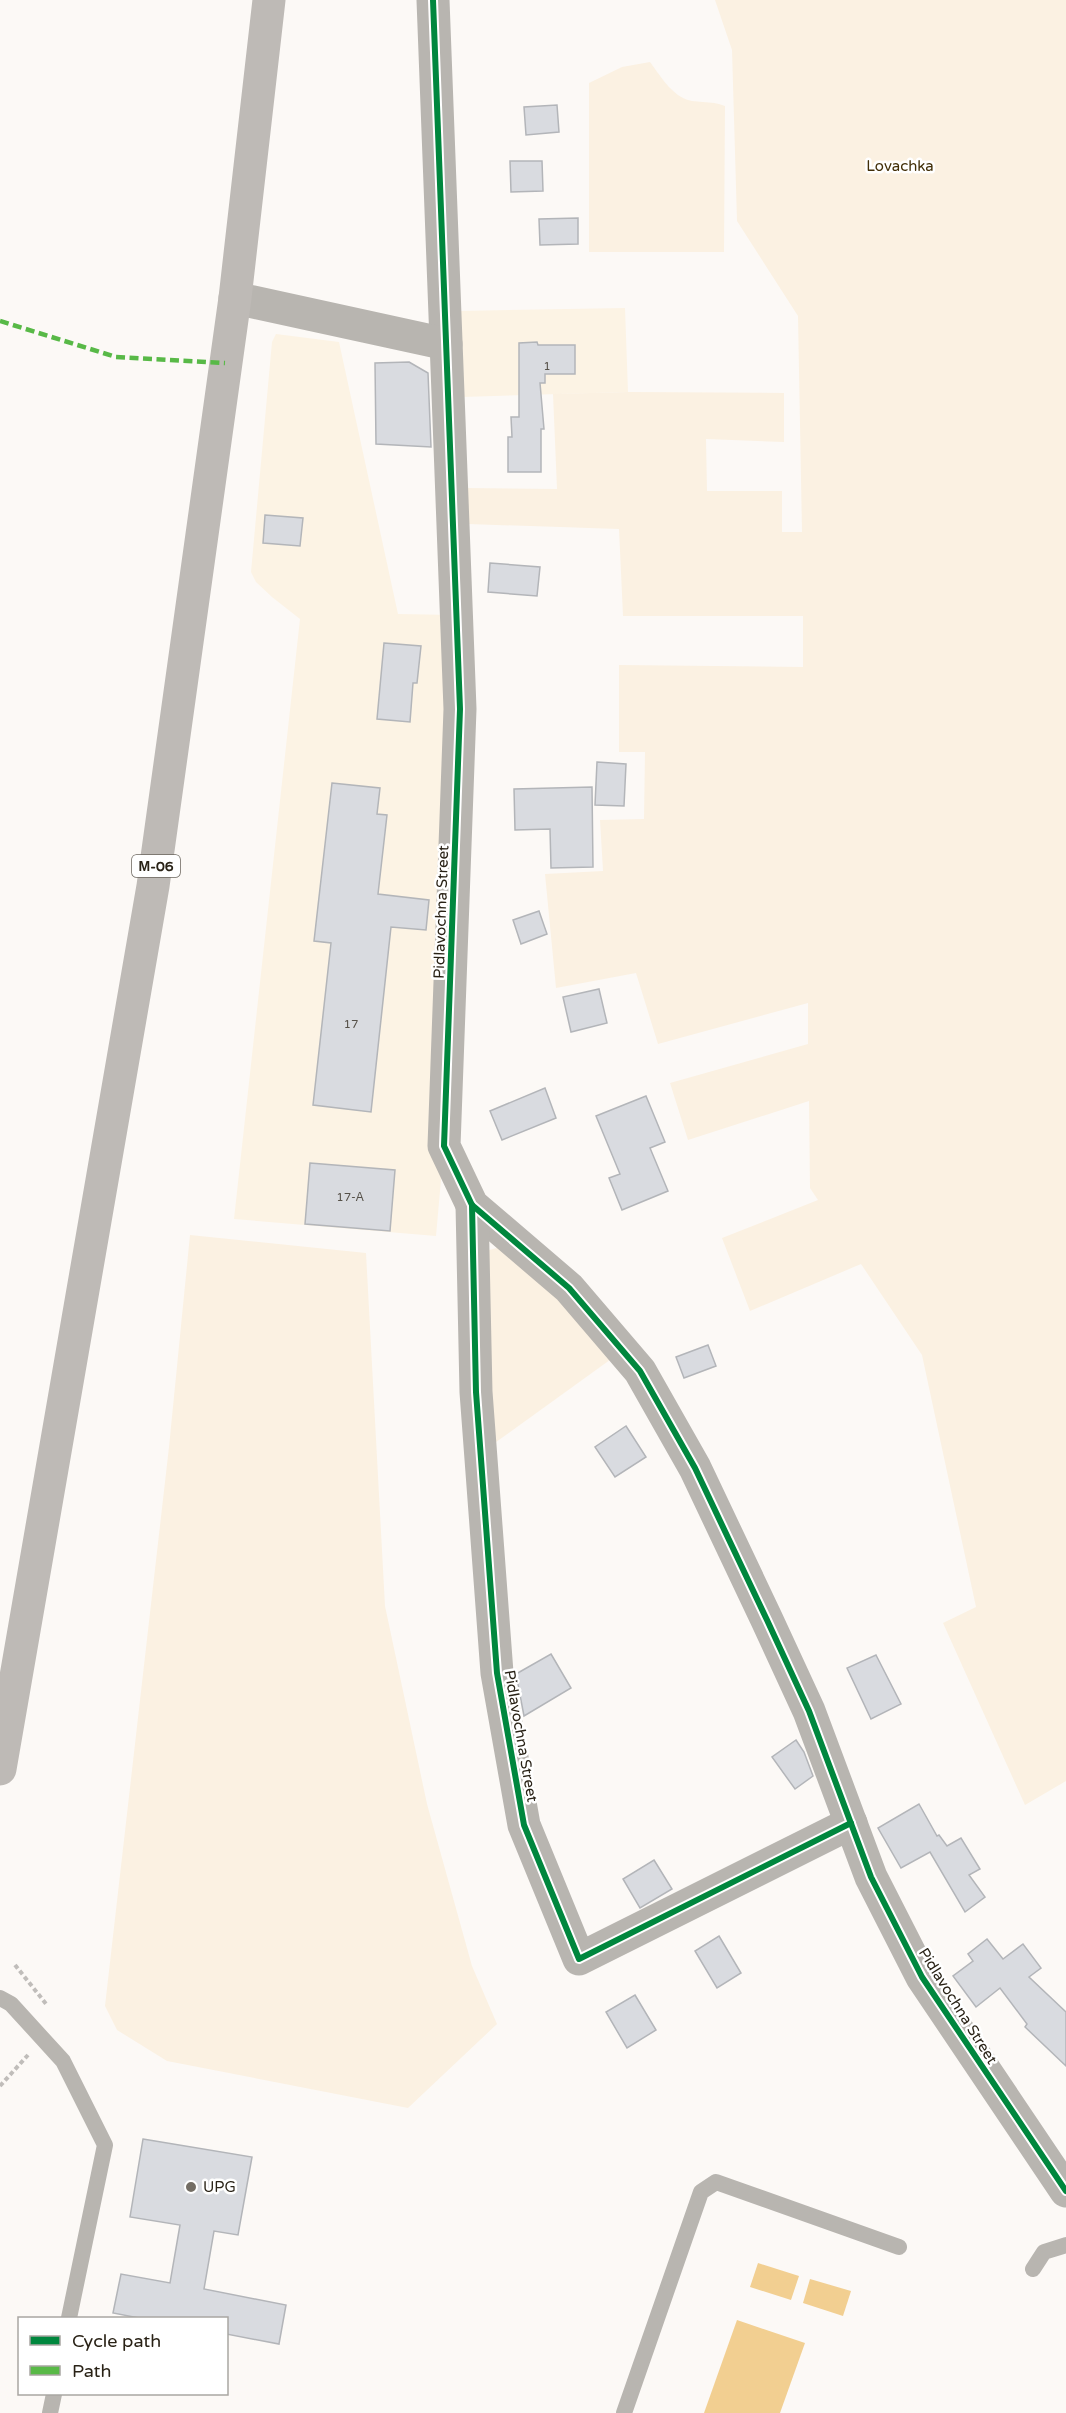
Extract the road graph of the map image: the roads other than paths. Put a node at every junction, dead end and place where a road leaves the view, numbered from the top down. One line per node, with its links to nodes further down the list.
1 (268, 0): 3 (highway, М-06)
2 (433, 0): 4 (street, Pidlavochna Street)
3 (235, 298): 4 (street); 6 (highway, М-06)
4 (446, 344): 5 (street, Pidlavochna Street)
5 (472, 1205): 7 (street, Pidlavochna Street); 7 (street, Pidlavochna Street)
6 (0, 1769)
7 (850, 1823): 9 (street, Pidlavochna Street)
8 (0, 1998): 13 (lane)
9 (1066, 2191)
10 (1066, 2245): 12 (lane)
11 (899, 2247): 16 (lane)
12 (1033, 2269)
13 (69, 2317)
14 (54, 2395): 15 (lane)
15 (50, 2413)
16 (624, 2413)

